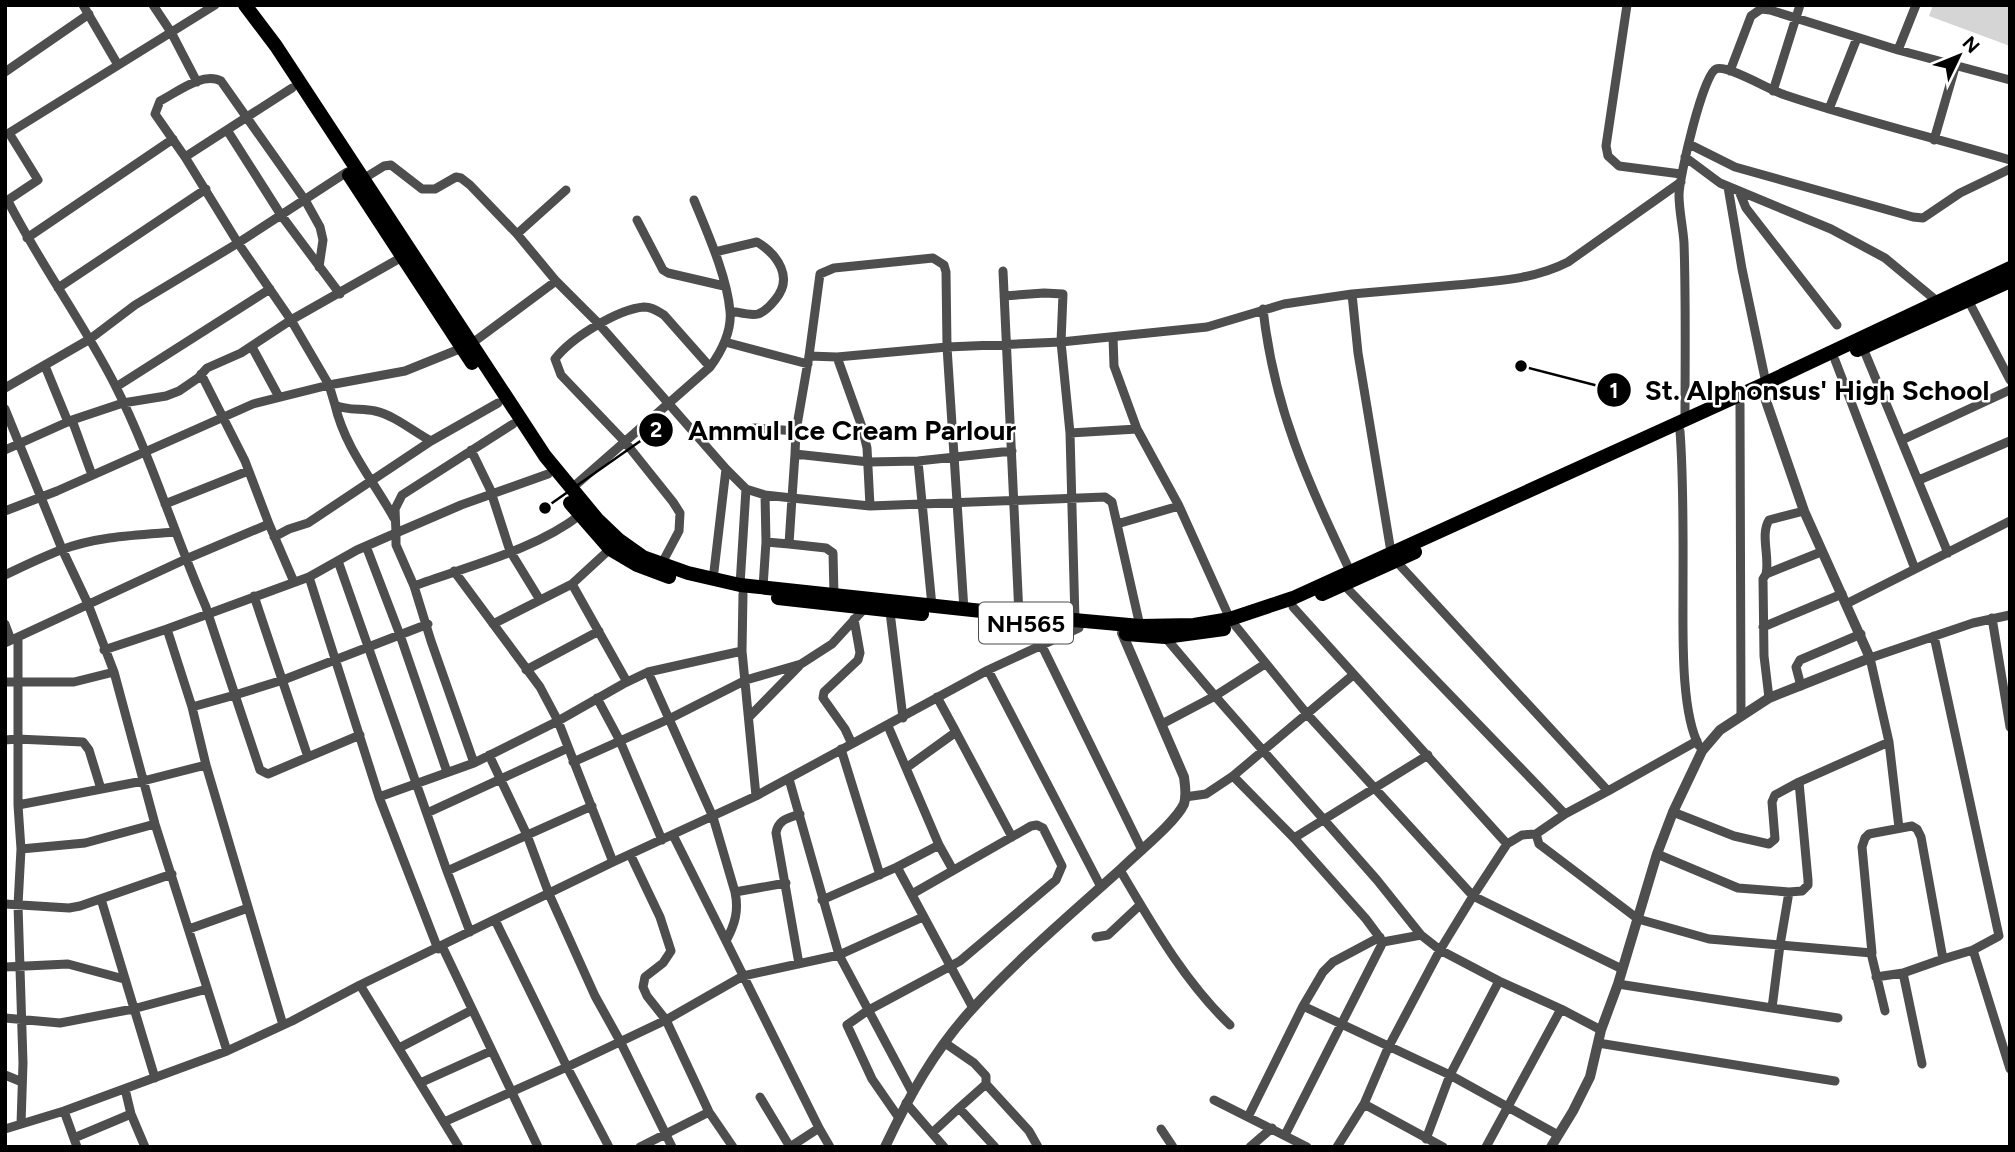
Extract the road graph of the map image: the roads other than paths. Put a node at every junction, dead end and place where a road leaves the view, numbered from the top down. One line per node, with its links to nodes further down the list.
1 (83, 5): 8 (street)
2 (153, 5): 11 (street)
3 (215, 5): 11 (street)
4 (245, 5): 10 (highway, NH565)
5 (1627, 5): 34 (street)
6 (1800, 5): 9 (street)
7 (1916, 5): 13 (street)
8 (89, 14): 15 (street); 17 (street)
9 (1796, 18): 12 (street); 16 (street); 21 (street)
10 (258, 25): 20 (highway, NH565); 35 (highway, NH565)
11 (171, 32): 15 (street); 19 (street)
12 (1857, 38): 13 (street); 22 (street)
13 (1898, 50): 14 (street)
14 (1956, 64): 18 (street); 27 (street)
15 (118, 65): 25 (street)
16 (1730, 71): 21 (street); 28 (street)
17 (5, 72)
18 (2010, 80)
19 (197, 82): 23 (street); 26 (street)
20 (292, 88): 23 (street); 33 (highway, NH565)
21 (1773, 91): 22 (street)
22 (1829, 109): 27 (street)
23 (248, 117): 24 (street); 40 (street)
24 (226, 130): 29 (street); 43 (street)
25 (6, 132): 42 (street)
26 (173, 139): 29 (street); 46 (street)
27 (1934, 140): 31 (street)
28 (1689, 145): 30 (street); 32 (street)
29 (185, 157): 37 (street)
30 (1685, 157): 34 (street); 36 (street)
31 (2010, 160)
32 (2010, 169)
33 (347, 172): 40 (street); 49 (highway, NH565)
34 (1681, 178): 59 (street); 99 (street)
35 (363, 179): 45 (street); 73 (highway, NH565)
36 (1728, 187): 39 (street); 87 (street)
37 (205, 189): 47 (street); 56 (street)
38 (566, 190): 45 (street)
39 (1739, 191): 62 (street); 67 (street)
40 (305, 200): 43 (street); 50 (street)
41 (694, 201): 48 (street)
42 (7, 202): 46 (street)
43 (281, 215): 47 (street); 50 (street)
44 (637, 220): 55 (street)
45 (517, 234): 53 (street)
46 (27, 238): 56 (street)
47 (238, 243): 57 (street); 69 (street)
48 (715, 252): 55 (street); 64 (street)
49 (402, 257): 58 (street); 73 (highway, NH565)
50 (319, 267): 58 (street)
51 (2010, 268): 62 (highway, NH565)
52 (1003, 271): 60 (street)
53 (556, 281): 66 (street); 73 (street)
54 (2010, 281): 61 (highway, NH565)
55 (724, 286): 64 (street)
56 (58, 288): 69 (street)
57 (270, 289): 65 (street); 85 (street)
58 (340, 294): 65 (street)
59 (1352, 294): 63 (street); 154 (street)
60 (1004, 296): 71 (street); 72 (street)
61 (1968, 300): 76 (highway, NH565); 83 (street)
62 (1938, 302): 87 (highway, NH565)
63 (1263, 309): 68 (street); 160 (street)
64 (730, 311): 70 (street)
65 (291, 320): 74 (street); 84 (street)
66 (598, 323): 81 (street); 92 (street); 107 (street)
67 (1837, 325)
68 (1113, 337): 71 (street); 100 (street)
69 (90, 339): 80 (street); 85 (street)
70 (725, 342): 78 (street); 81 (street)
71 (1061, 342): 72 (street); 102 (street)
72 (1007, 344): 75 (street); 112 (street)
73 (467, 346): 84 (street); 91 (highway, NH565); 123 (highway, NH565)
74 (252, 347): 82 (street); 89 (street)
75 (947, 347): 77 (street); 78 (street); 114 (street)
76 (1863, 348): 79 (highway, NH565); 104 (street)
77 (837, 357): 78 (street); 116 (street)
78 (809, 360): 101 (street)
79 (1835, 360): 87 (highway, NH565); 158 (street)
80 (45, 366): 86 (street); 97 (street)
81 (710, 367): 92 (street)
82 (201, 374): 90 (street); 96 (street)
83 (2010, 380)
84 (330, 385): 89 (street); 94 (street)
85 (116, 387): 90 (street)
86 (5, 388)
87 (1764, 388): 93 (highway, NH565); 99 (highway, NH565); 137 (street)
88 (2010, 390): 104 (street)
89 (279, 397): 96 (street)
90 (123, 403): 97 (street); 111 (street)
91 (499, 403): 98 (highway, NH565); 105 (street)
92 (669, 404): 103 (street); 107 (street)
93 (1740, 404): 99 (highway, NH565); 226 (street)
94 (335, 405): 105 (street); 122 (street)
95 (5, 409): 108 (street)
96 (223, 416): 111 (street); 118 (street)
97 (70, 421): 108 (street); 120 (street)
98 (513, 424): 110 (street); 119 (highway, NH565)
99 (1683, 424): 154 (highway, NH565); 241 (street)
100 (1137, 429): 102 (street); 135 (street)
101 (796, 431): 103 (street); 113 (street)
102 (1070, 433): 129 (street)
103 (699, 437): 117 (street)
104 (1902, 440): 121 (street)
105 (431, 441): 122 (street)
106 (2010, 441): 121 (street)
107 (625, 442): 123 (street); 157 (street)
108 (20, 445): 109 (street); 127 (street)
109 (5, 450)
110 (471, 450): 125 (street); 139 (street)
111 (144, 451): 120 (street); 132 (street)
112 (1012, 451): 114 (street); 130 (street)
113 (794, 454): 116 (street); 128 (street)
114 (954, 457): 115 (street); 131 (street)
115 (918, 461): 116 (street); 133 (street)
116 (869, 462): 134 (street)
117 (726, 469): 124 (street); 164 (street)
118 (248, 471): 132 (street); 141 (street)
119 (548, 474): 125 (street); 138 (highway, NH565)
120 (92, 475): 127 (street)
121 (1919, 480): 153 (street)
122 (370, 481): 139 (street); 145 (street)
123 (571, 489): 157 (highway, NH565)
124 (746, 489): 126 (street); 170 (street)
125 (492, 495): 144 (street); 151 (street)
126 (765, 495): 128 (street); 146 (street)
127 (41, 496): 136 (street); 149 (street)
128 (792, 498): 134 (street); 147 (street)
129 (1073, 498): 130 (street); 142 (street); 189 (street)
130 (1015, 499): 131 (street); 182 (street)
131 (956, 501): 133 (street); 178 (street)
132 (165, 504): 143 (street)
133 (923, 505): 134 (street); 176 (street)
134 (870, 506)
135 (1180, 506): 142 (street); 185 (street)
136 (5, 511)
137 (1804, 511): 152 (street); 161 (street)
138 (580, 514): 150 (highway, NH565); 151 (street)
139 (395, 520): 144 (street)
140 (2010, 522): 153 (street)
141 (269, 524): 145 (street); 155 (street)
142 (1117, 524): 190 (street)
143 (176, 532): 149 (street); 155 (street)
144 (396, 533): 148 (street); 168 (street)
145 (274, 537): 165 (street)
146 (766, 542): 147 (street); 169 (street)
147 (789, 544): 171 (street)
148 (366, 546): 156 (street); 196 (street)
149 (62, 549): 162 (street); 175 (street)
150 (610, 549): 166 (street); 170 (highway, NH565)
151 (510, 551): 159 (street); 174 (street)
152 (1821, 552): 161 (street); 173 (street)
153 (1948, 553): 158 (street)
154 (1393, 556): 160 (highway, NH565); 167 (highway, NH565); 261 (street)
155 (186, 559): 175 (street); 180 (street)
156 (338, 561): 163 (street); 201 (street)
157 (661, 565): 164 (highway, NH565)
158 (1915, 569): 173 (street)
159 (454, 571): 168 (street); 188 (street)
160 (1350, 571): 185 (highway, NH565)
161 (1766, 574): 191 (street)
162 (5, 575)
163 (309, 577): 165 (street); 205 (street)
164 (713, 580): 170 (highway, NH565)
165 (294, 582): 172 (street)
166 (572, 584): 174 (street); 193 (street)
167 (1343, 585): 177 (highway, NH565); 271 (street)
168 (414, 586): 187 (street)
169 (763, 587): 170 (highway, NH565); 171 (highway, NH565)
170 (742, 589): 181 (highway, NH565); 203 (street)
171 (834, 594): 176 (highway, NH565)
172 (254, 596): 180 (street); 213 (street)
173 (1844, 599): 191 (street); 195 (street)
174 (540, 600): 188 (street)
175 (88, 604): 199 (street); 202 (street)
176 (932, 606): 178 (highway, NH565)
177 (1293, 607): 185 (highway, NH565); 212 (street)
178 (964, 610): 182 (highway, NH565)
179 (890, 612): 181 (highway, NH565); 189 (highway, NH565); 228 (street)
180 (208, 614): 192 (street); 219 (street)
181 (859, 614): 206 (street); 240 (street)
182 (1019, 615): 189 (highway, NH565)
183 (2010, 615): 184 (street)
184 (1992, 618): 197 (street); 233 (street)
185 (1233, 623): 190 (highway, NH565); 198 (highway, NH565); 207 (street)
186 (5, 624): 199 (street)
187 (428, 624): 196 (street); 249 (street)
188 (493, 624): 208 (street)
189 (1077, 624): 190 (highway, NH565); 194 (highway, NH565); 200 (street)
190 (1140, 625)
191 (1763, 627): 223 (street)
192 (167, 629): 202 (street); 224 (street)
193 (599, 631): 208 (street); 217 (street)
194 (1122, 633): 198 (highway, NH565); 231 (street)
195 (1861, 634): 204 (street); 218 (street)
196 (400, 635): 201 (street); 252 (street)
197 (1934, 636): 204 (street); 315 (street)
198 (1165, 637): 220 (street)
199 (11, 640): 215 (street)
200 (1042, 646): 209 (street); 285 (street)
201 (369, 647): 205 (street); 258 (street)
202 (104, 650): 210 (street)
203 (742, 650): 211 (street); 214 (street)
204 (1870, 658): 218 (street); 239 (street)
205 (335, 660): 213 (street); 235 (street)
206 (801, 664): 214 (street); 227 (street)
207 (1265, 664): 220 (street); 225 (street)
208 (526, 670): 230 (street)
209 (988, 670): 222 (street); 296 (street)
210 (114, 672): 215 (street); 256 (street)
211 (648, 672): 217 (street); 229 (street)
212 (1353, 675): 225 (street); 246 (street)
213 (283, 680): 219 (street); 247 (street)
214 (746, 680): 227 (street); 229 (street)
215 (18, 681): 216 (street); 236 (street)
216 (5, 682)
217 (627, 682): 221 (street)
218 (1801, 686): 223 (street)
219 (235, 695): 224 (street); 247 (street)
220 (1215, 696): 231 (street); 244 (street)
221 (597, 698): 230 (street); 238 (street)
222 (937, 698): 228 (street); 234 (street)
223 (1769, 698): 226 (street)
224 (192, 707): 250 (street)
225 (1307, 714): 244 (street); 259 (street)
226 (1741, 714): 241 (street)
227 (749, 717): 263 (street)
228 (903, 718): 232 (street)
229 (669, 719): 238 (street); 272 (street)
230 (558, 721): 242 (street); 245 (street)
231 (1162, 724): 265 (street)
232 (888, 726): 240 (street); 251 (street)
233 (2010, 727)
234 (956, 732): 251 (street); 279 (street)
235 (360, 735): 247 (street); 264 (street)
236 (17, 739): 237 (street); 260 (street); 266 (street)
237 (5, 740)
238 (620, 741): 248 (street); 281 (street)
239 (1889, 742): 257 (street); 275 (street)
240 (852, 744): 243 (street)
241 (1699, 746): 261 (street); 268 (street)
242 (568, 748): 248 (street); 254 (street)
243 (841, 750): 255 (street); 294 (street)
244 (1262, 750): 253 (street); 273 (street)
245 (489, 755): 249 (street); 254 (street)
246 (1427, 755): 259 (street); 282 (street)
247 (308, 757)
248 (573, 762): 267 (street)
249 (474, 763): 252 (street)
250 (206, 765): 256 (street); 307 (street)
251 (906, 768): 283 (street)
252 (447, 772): 258 (street)
253 (1233, 776): 265 (street); 280 (street)
254 (499, 779): 269 (street); 277 (street)
255 (789, 779): 263 (street); 270 (street)
256 (143, 781): 260 (street); 274 (street)
257 (1799, 782): 268 (street); 298 (street)
258 (416, 783): 264 (street); 269 (street)
259 (1374, 787): 273 (street); 301 (street)
260 (101, 789): 266 (street)
261 (1608, 791): 271 (street)
262 (5, 795): 266 (street)
263 (756, 796): 272 (street)
264 (379, 797): 320 (street)
265 (1185, 797): 285 (street)
266 (18, 801): 284 (street)
267 (592, 806): 277 (street); 288 (street)
268 (1673, 812): 287 (street)
269 (427, 813): 292 (street)
270 (800, 814): 295 (street); 303 (street)
271 (1565, 814): 276 (street)
272 (713, 817): 278 (street); 297 (street)
273 (1324, 820): 280 (street); 314 (street)
274 (155, 824): 284 (street); 293 (street)
275 (1899, 828): 323 (street); 325 (street)
276 (1536, 834): 282 (street); 309 (street)
277 (527, 835): 292 (street); 299 (street)
278 (673, 835): 281 (street); 318 (street)
279 (1012, 836): 290 (street); 329 (street)
280 (1294, 838): 317 (street)
281 (662, 840): 286 (street)
282 (1507, 844): 301 (street)
283 (939, 845): 289 (street); 290 (street)
284 (21, 849): 305 (street)
285 (1142, 849): 291 (street)
286 (630, 854): 288 (street); 350 (street)
287 (1657, 854): 298 (street); 309 (street)
288 (613, 862): 299 (street)
289 (897, 867): 294 (street); 300 (street)
290 (953, 870): 300 (street)
291 (1119, 870): 296 (street); 306 (street)
292 (447, 871): 312 (street)
293 (172, 874): 302 (street); 311 (street)
294 (880, 875): 303 (street)
295 (786, 883): 297 (street); 326 (street)
296 (1101, 887): 340 (street)
297 (735, 892): 318 (street)
298 (1789, 892): 319 (street)
299 (549, 894): 310 (street); 355 (street)
300 (912, 894): 308 (street)
301 (1473, 896): 321 (street); 330 (street)
302 (101, 899): 305 (street); 334 (street)
303 (822, 900): 324 (street)
304 (5, 904): 305 (street)
305 (18, 905): 328 (street)
306 (1140, 905): 316 (street); 352 (street)
307 (248, 908): 311 (street); 353 (street)
308 (923, 917): 324 (street); 329 (street)
309 (1638, 919): 319 (street); 330 (street)
310 (495, 920): 312 (street); 363 (street)
311 (188, 929): 338 (street)
312 (470, 932): 320 (street)
313 (2010, 932): 315 (street)
314 (1420, 935): 317 (street); 321 (street)
315 (1999, 936): 322 (street)
316 (1096, 937)
317 (1381, 940): 339 (street); 351 (street)
318 (726, 941): 332 (street)
319 (1780, 945): 323 (street); 341 (street)
320 (440, 947): 337 (street); 344 (street)
321 (1440, 950): 335 (street); 359 (street)
322 (1973, 950): 325 (street); 364 (street)
323 (1871, 953): 333 (street)
324 (839, 955): 326 (street); 345 (street)
325 (1943, 959): 331 (street)
326 (799, 964): 332 (street)
327 (5, 967): 328 (street)
328 (21, 967): 334 (street); 349 (street)
329 (951, 967): 340 (street); 345 (street)
330 (1622, 969): 336 (street)
331 (1903, 972): 333 (street); 362 (street)
332 (743, 976): 350 (street); 388 (street)
333 (1876, 977): 346 (street)
334 (124, 979): 342 (street)
335 (1499, 981): 343 (street); 366 (street)
336 (1618, 984): 341 (street); 354 (street)
337 (360, 985): 353 (street); 358 (street)
338 (207, 989): 342 (street); 360 (street)
339 (1303, 1006): 351 (street); 384 (street)
340 (973, 1008): 356 (street)
341 (1772, 1008): 348 (street)
342 (133, 1009): 349 (street); 367 (street)
343 (1561, 1009): 354 (street); 379 (street)
344 (472, 1010): 358 (street); 361 (street)
345 (867, 1012): 373 (street); 385 (street)
346 (1885, 1012)
347 (5, 1018): 349 (street)
348 (1838, 1018)
349 (22, 1020): 369 (street)
350 (666, 1020): 355 (street); 382 (street)
351 (1341, 1024): 359 (street); 394 (street)
352 (1230, 1025)
353 (283, 1026): 360 (street)
354 (1601, 1030): 357 (street)
355 (620, 1041): 363 (street); 393 (street)
356 (945, 1043): 371 (street); 373 (street)
357 (1598, 1043): 368 (street); 395 (street)
358 (399, 1048): 370 (street)
359 (1388, 1048): 366 (street); 378 (street)
360 (227, 1051): 367 (street)
361 (491, 1051): 370 (street); 374 (street)
362 (1923, 1064)
363 (567, 1067): 374 (street); 401 (street)
364 (2010, 1069)
365 (5, 1075): 369 (street)
366 (1450, 1075): 379 (street); 396 (street)
367 (155, 1078): 372 (street)
368 (1835, 1081)
369 (22, 1082): 387 (street)
370 (420, 1083): 386 (street)
371 (986, 1084): 380 (street); 410 (street)
372 (125, 1089): 381 (street); 383 (street)
373 (912, 1092): 377 (street)
374 (511, 1093): 386 (street); 400 (street)
375 (760, 1097): 405 (street)
376 (1214, 1100): 384 (street)
377 (906, 1103): 385 (street); 392 (street)
378 (1364, 1104): 396 (street); 414 (street)
379 (1508, 1106): 395 (street); 416 (street)
380 (959, 1108): 392 (street); 409 (street)
381 (64, 1111): 387 (street); 397 (street)
382 (709, 1112): 393 (street); 404 (street)
383 (131, 1114): 397 (street); 398 (street)
384 (1248, 1116): 389 (street)
385 (899, 1118): 407 (street)
386 (443, 1122): 399 (street)
387 (21, 1124): 390 (street)
388 (819, 1128): 405 (street); 406 (street)
389 (1272, 1128): 394 (street); 412 (street)
390 (5, 1129)
391 (1161, 1129): 411 (street)
392 (932, 1133): 408 (street)
393 (666, 1134): 402 (street); 403 (street)
394 (1284, 1135): 413 (street)
395 (1558, 1135): 417 (street)
396 (1426, 1139): 415 (street)
397 (75, 1142)
398 (145, 1147)
399 (459, 1147)
400 (538, 1147)
401 (609, 1147)
402 (640, 1147)
403 (672, 1147)
404 (733, 1147)
405 (790, 1147)
406 (830, 1147)
407 (885, 1147)
408 (944, 1147)
409 (995, 1147)
410 (1038, 1147)
411 (1173, 1147)
412 (1250, 1147)
413 (1307, 1147)
414 (1337, 1147)
415 (1443, 1147)
416 (1486, 1147)
417 (1551, 1147)

